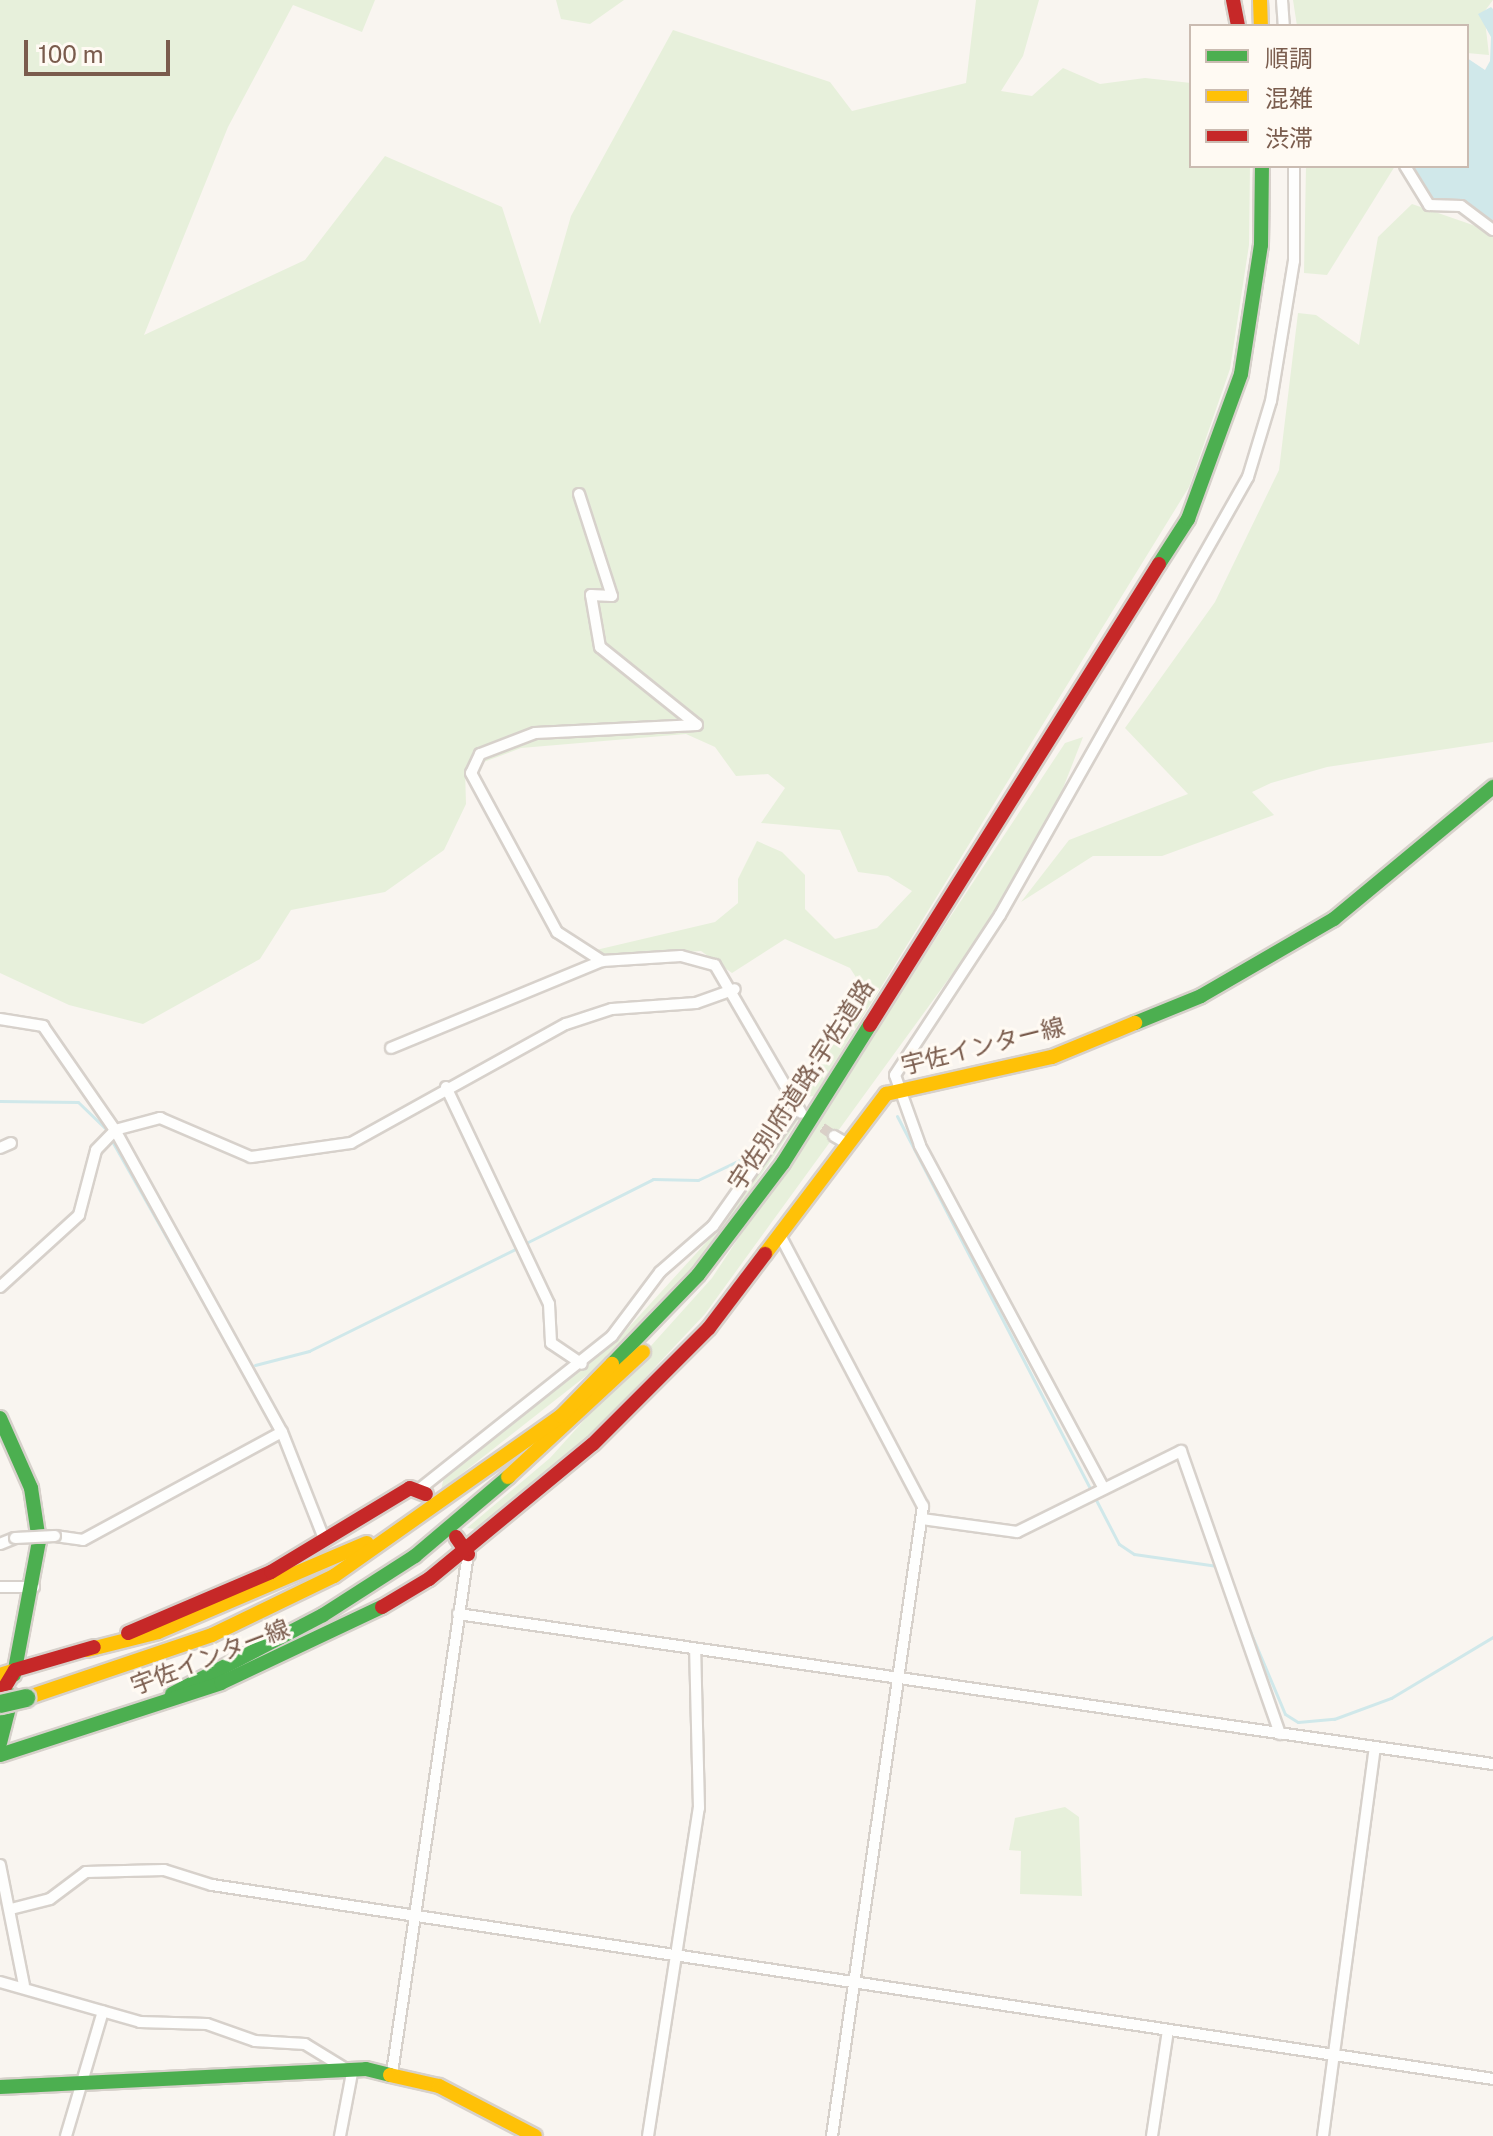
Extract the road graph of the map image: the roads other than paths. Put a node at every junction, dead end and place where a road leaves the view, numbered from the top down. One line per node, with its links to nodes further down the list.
1 (1233, 0): 5 (main road)
2 (1246, 0): 6 (main road)
3 (1260, 0): 7 (main road)
4 (1282, 0): 8 (street)
5 (1238, 24)
6 (1248, 24)
7 (1261, 24)
8 (1284, 24)
9 (1262, 168): 22 (main road, 宇佐別府道路;宇佐道路)
10 (1294, 168): 20 (street)
11 (1406, 168): 12 (street)
12 (1493, 230)
13 (579, 494): 15 (street)
14 (1493, 787): 20 (main road, 宇佐インター線)
15 (602, 961): 16 (street); 18 (street)
16 (735, 989): 19 (street); 25 (street)
17 (0, 1019): 21 (street)
18 (391, 1048)
19 (446, 1087): 21 (street); 25 (street)
20 (895, 1092): 23 (main road, 宇佐インター線); 28 (street)
21 (115, 1130): 24 (street); 27 (street)
22 (739, 1222): 30 (main road, 宇佐別府道路;宇佐道路); 43 (main road)
23 (782, 1239): 31 (street); 35 (main road, 宇佐インター線)
24 (0, 1287)
25 (582, 1364): 29 (street)
26 (0, 1418): 37 (main road)
27 (282, 1432): 33 (street); 34 (street, bridge)
28 (1103, 1487): 31 (street); 46 (street)
29 (423, 1491): 33 (main road)
30 (452, 1500): 40 (main road); 45 (main road, 宇佐別府道路;宇佐道路, bridge)
31 (922, 1519): 42 (street)
32 (456, 1537): 35 (main road)
33 (325, 1541): 40 (main road)
34 (0, 1544)
35 (468, 1554): 38 (street); 43 (main road, 宇佐インター線)
36 (0, 1587): 37 (street)
37 (36, 1587): 41 (main road)
38 (458, 1614): 39 (street); 53 (street)
39 (695, 1649): 42 (street); 54 (street)
40 (87, 1650): 41 (main road)
41 (7, 1673): 44 (main road); 47 (main road)
42 (898, 1678): 46 (street); 56 (street)
43 (172, 1694): 49 (main road, 宇佐インター線)
44 (0, 1695)
45 (0, 1704)
46 (1280, 1734): 48 (street)
47 (0, 1743)
48 (1375, 1748): 50 (street); 60 (street)
49 (0, 1755)
50 (1493, 1764)
51 (0, 1865): 52 (street)
52 (11, 1909): 53 (street); 57 (street)
53 (415, 1916): 54 (street); 62 (street)
54 (676, 1955): 56 (street); 69 (street)
55 (0, 1982): 57 (street)
56 (854, 1982): 59 (street); 70 (street)
57 (24, 1985): 58 (street)
58 (103, 2011): 61 (street); 64 (street)
59 (1168, 2030): 60 (street); 71 (street)
60 (1334, 2055): 63 (street); 72 (street)
61 (348, 2068): 62 (main road); 64 (main road); 67 (street)
62 (392, 2073): 68 (main road)
63 (1493, 2079)
64 (81, 2085): 65 (main road); 66 (street)
65 (0, 2087)
66 (66, 2136)
67 (340, 2136)
68 (535, 2136)
69 (648, 2136)
70 (832, 2136)
71 (1152, 2136)
72 (1323, 2136)

